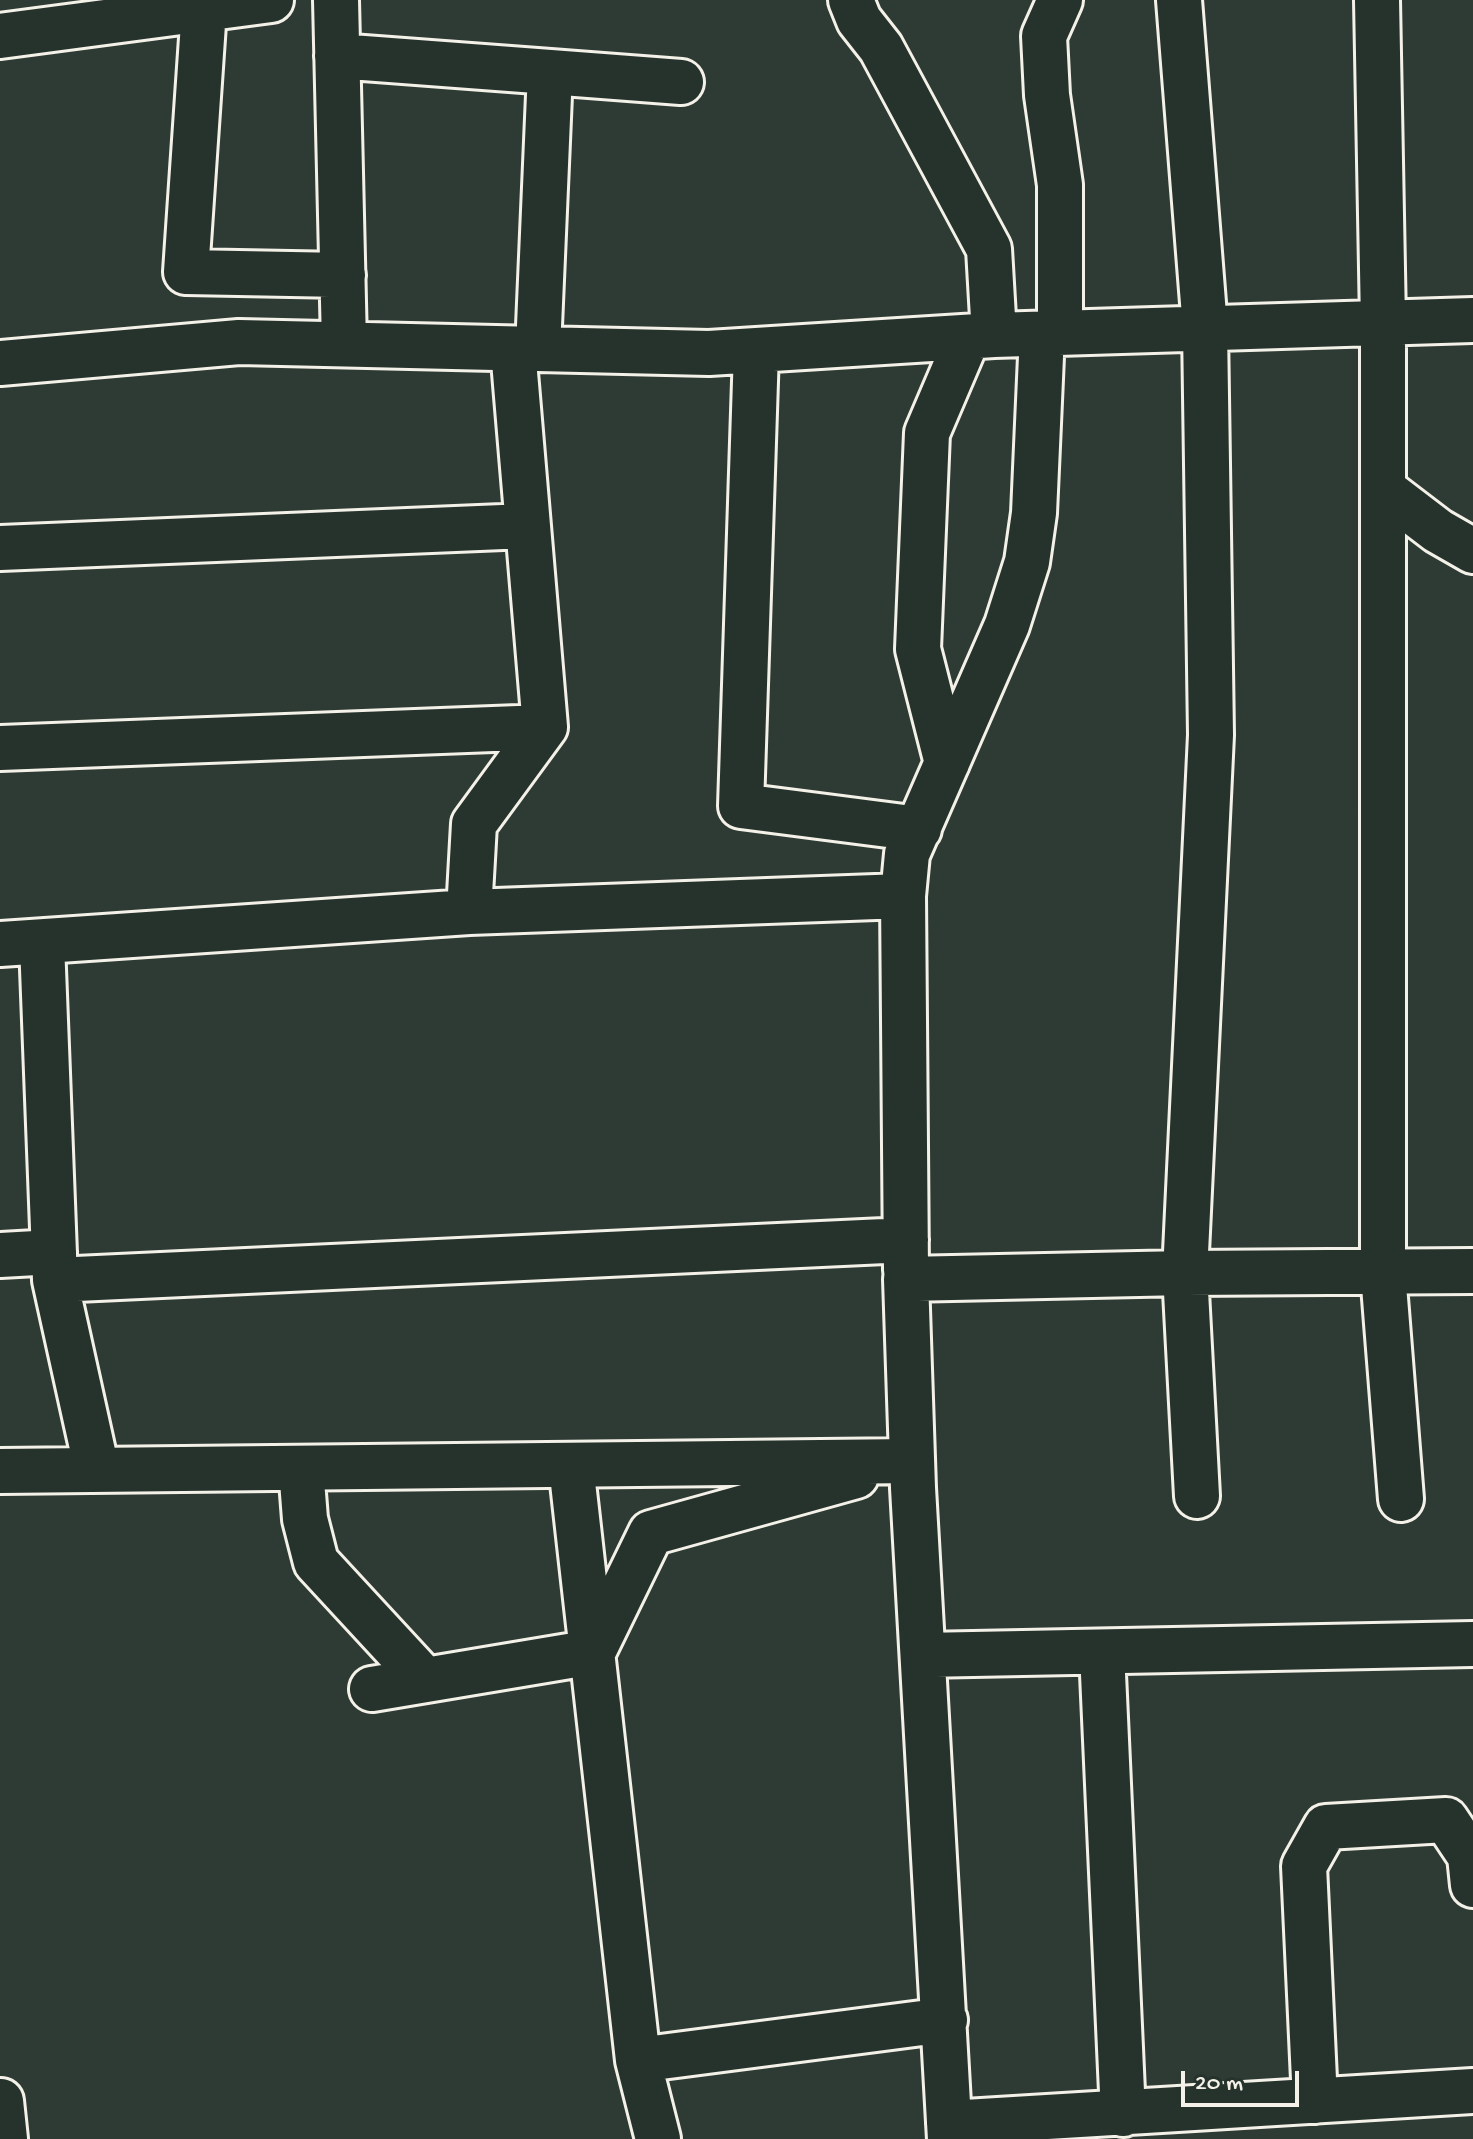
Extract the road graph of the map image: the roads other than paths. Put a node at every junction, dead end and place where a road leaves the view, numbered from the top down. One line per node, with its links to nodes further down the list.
1 (271, 0): 7 (street)
2 (336, 0): 9 (street)
3 (851, 0): 17 (street)
4 (1060, 0): 16 (street)
5 (1179, 0): 15 (street)
6 (1377, 0): 14 (street)
7 (204, 9): 8 (street); 12 (street)
8 (19, 23)
9 (337, 56): 10 (street); 12 (street)
10 (550, 72): 11 (street); 19 (street)
11 (681, 82)
12 (343, 275): 18 (street)
13 (1473, 320): 14 (street)
14 (1383, 322): 15 (street); 22 (street)
15 (1205, 328): 16 (street); 37 (street)
16 (1051, 333): 17 (street); 28 (street)
17 (981, 336): 20 (street); 28 (street)
18 (344, 344): 19 (street); 21 (street)
19 (526, 349): 20 (street); 23 (street)
20 (756, 351): 29 (street)
21 (0, 363)
22 (1383, 489): 25 (street); 38 (street)
23 (527, 526): 24 (street); 26 (street)
24 (0, 548)
25 (1473, 551)
26 (545, 727): 27 (street); 31 (street)
27 (0, 748)
28 (947, 763): 29 (street)
29 (919, 829): 30 (street)
30 (903, 896): 31 (street); 34 (street)
31 (469, 912): 32 (street)
32 (21, 943): 35 (street)
33 (0, 1255): 35 (street)
34 (906, 1260): 35 (street); 37 (street); 39 (street)
35 (54, 1266): 42 (street)
36 (1473, 1271): 38 (street)
37 (1185, 1273): 38 (street); 44 (street)
38 (1383, 1273): 45 (street)
39 (912, 1461): 40 (street); 47 (street); 49 (street)
40 (571, 1465): 41 (street); 47 (street)
41 (301, 1468): 42 (street); 50 (street)
42 (97, 1470): 43 (street)
43 (0, 1471)
44 (1197, 1496)
45 (1401, 1499)
46 (1473, 1644): 48 (street)
47 (593, 1652): 50 (street); 54 (street)
48 (1102, 1652): 49 (street); 57 (street)
49 (923, 1655): 53 (street)
50 (425, 1680): 51 (street)
51 (372, 1689)
52 (1473, 1885): 56 (street)
53 (945, 2020): 54 (street); 58 (street)
54 (638, 2060): 59 (street)
55 (1473, 2091): 56 (street)
56 (1315, 2101): 57 (street)
57 (1138, 2122): 58 (street)
58 (949, 2131)
59 (658, 2139)

